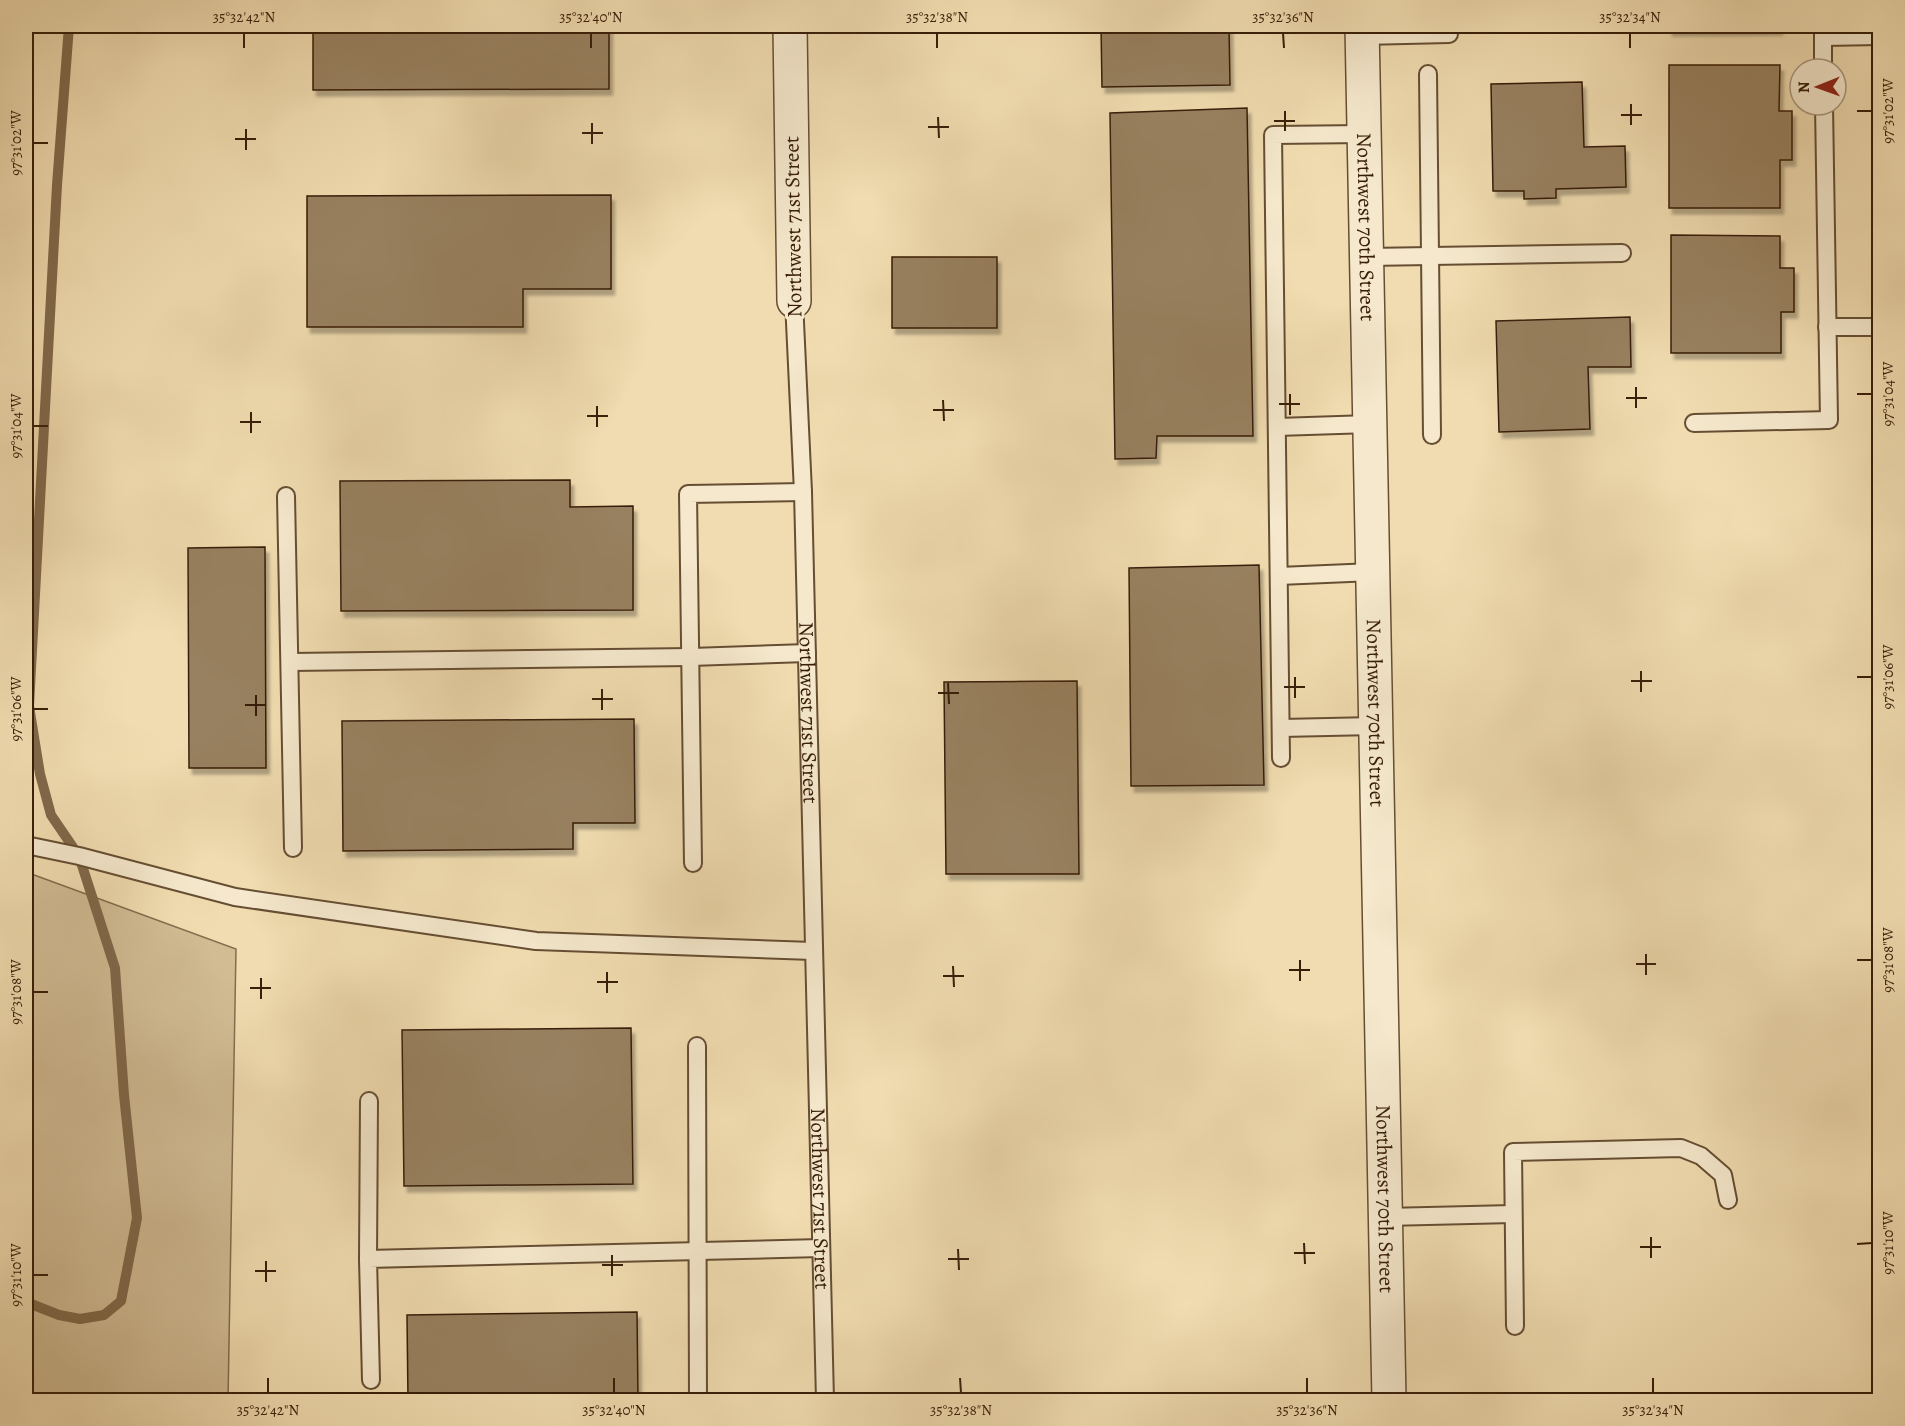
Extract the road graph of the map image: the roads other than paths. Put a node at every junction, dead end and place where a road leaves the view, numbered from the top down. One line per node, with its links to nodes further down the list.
1 (790, 26): 13 (street, Northwest 71st Street)
2 (1449, 26): 3 (lane)
3 (1362, 31): 9 (street, Northwest 70th Street)
4 (1823, 31): 5 (lane); 6 (lane)
5 (1880, 36)
6 (1823, 57)
7 (1428, 74): 11 (lane)
8 (1824, 117): 14 (lane)
9 (1364, 134): 12 (street, Northwest 70th Street); 18 (lane)
10 (1622, 253): 11 (lane)
11 (1430, 256): 12 (lane); 19 (lane)
12 (1367, 257): 17 (street, Northwest 70th Street)
13 (794, 301): 20 (lane, Northwest 71st Street)
14 (1827, 327): 15 (lane); 16 (lane)
15 (1880, 327)
16 (1694, 423)
17 (1370, 424): 18 (lane); 22 (street, Northwest 70th Street)
18 (1277, 427): 23 (lane)
19 (1432, 435)
20 (803, 492): 24 (lane, Northwest 71st Street); 25 (lane)
21 (286, 496): 26 (lane)
22 (1373, 572): 23 (lane); 27 (street, Northwest 70th Street)
23 (1279, 576): 28 (lane)
24 (807, 653): 25 (lane); 33 (lane, Northwest 71st Street)
25 (691, 657): 26 (lane); 32 (lane)
26 (291, 662): 31 (lane)
27 (1376, 726): 28 (lane); 38 (street, Northwest 70th Street)
28 (1281, 728): 29 (lane)
29 (1281, 759)
30 (26, 845): 33 (lane)
31 (293, 848)
32 (693, 862)
33 (813, 951): 39 (lane, Northwest 71st Street)
34 (697, 1046): 40 (lane)
35 (369, 1101): 41 (lane)
36 (1728, 1200): 37 (lane)
37 (1513, 1214): 38 (lane); 42 (lane)
38 (1385, 1217): 46 (street, Northwest 70th Street)
39 (821, 1248): 40 (lane); 45 (lane, Northwest 71st Street)
40 (698, 1251): 41 (lane); 44 (lane)
41 (368, 1259): 43 (lane)
42 (1515, 1326)
43 (371, 1380)
44 (698, 1401)
45 (825, 1401)
46 (1389, 1401)

